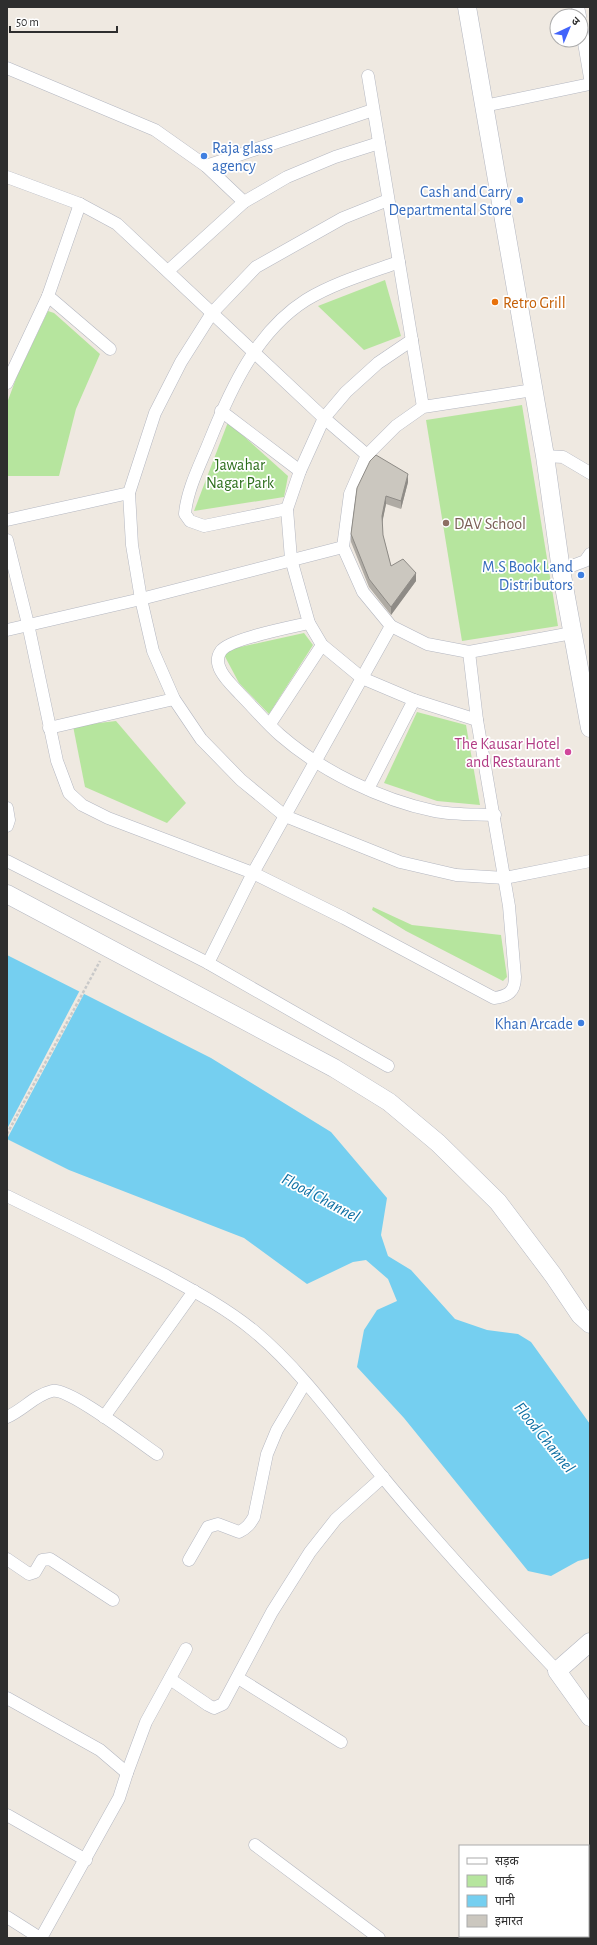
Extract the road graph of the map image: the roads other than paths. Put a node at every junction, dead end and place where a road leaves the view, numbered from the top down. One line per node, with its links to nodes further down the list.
1 (467, 7): 7 (main road)
2 (585, 48): 5 (street)
3 (7, 68): 10 (street)
4 (368, 76): 8 (street)
5 (590, 78)
6 (590, 84): 7 (street)
7 (484, 106): 23 (main road)
8 (373, 110): 9 (street); 10 (street)
9 (379, 143): 12 (street); 13 (street)
10 (206, 166): 13 (street)
11 (7, 177): 14 (street)
12 (388, 200): 15 (street); 18 (street)
13 (244, 202): 16 (street)
14 (80, 204): 16 (street); 17 (street)
15 (399, 262): 19 (street); 21 (street)
16 (168, 271): 18 (street)
17 (48, 296): 20 (street); 22 (street)
18 (212, 313): 21 (street); 31 (street)
19 (412, 340): 24 (street); 26 (street)
20 (110, 349)
21 (254, 350): 25 (street); 26 (street)
22 (7, 383)
23 (533, 390): 24 (street); 28 (main road)
24 (423, 407): 27 (street)
25 (222, 411): 29 (street); 32 (street)
26 (324, 418): 27 (street); 29 (street)
27 (366, 455): 35 (street)
28 (545, 456): 30 (street); 38 (main road)
29 (300, 471): 32 (street)
30 (590, 473)
31 (130, 492): 33 (street); 39 (street)
32 (287, 509): 37 (street)
33 (7, 520)
34 (7, 540): 41 (street)
35 (343, 547): 37 (street); 42 (street)
36 (590, 554): 38 (street)
37 (291, 559): 39 (street); 40 (street)
38 (561, 570): 44 (main road)
39 (141, 599): 41 (street); 48 (street)
40 (309, 623): 45 (street); 51 (street)
41 (28, 624): 43 (street); 52 (street)
42 (391, 626): 46 (street); 47 (street)
43 (7, 630)
44 (572, 632): 46 (street); 53 (main road)
45 (322, 645): 47 (street); 51 (street)
46 (469, 652): 50 (street)
47 (362, 678): 49 (street); 54 (street)
48 (174, 699): 52 (street); 58 (street)
49 (414, 700): 50 (street); 55 (street)
50 (477, 720): 57 (street)
51 (270, 724): 54 (street)
52 (49, 728): 62 (street)
53 (590, 728)
54 (315, 762): 55 (street); 58 (street)
55 (368, 789): 57 (street)
56 (7, 808): 59 (street)
57 (495, 815): 63 (street)
58 (285, 816): 62 (street); 63 (street)
59 (7, 826)
60 (7, 861): 65 (street)
61 (590, 861): 63 (street)
62 (253, 873): 63 (street); 65 (street)
63 (505, 878)
64 (7, 894): 69 (main road)
65 (208, 963): 66 (street)
66 (388, 1066)
67 (7, 1196): 68 (street)
68 (194, 1291): 70 (street); 72 (street)
69 (590, 1324)
70 (305, 1383): 74 (street); 76 (street)
71 (7, 1417): 72 (street)
72 (104, 1417): 73 (street)
73 (157, 1454)
74 (383, 1477): 80 (street); 81 (street)
75 (7, 1559): 77 (street)
76 (189, 1560)
77 (113, 1600)
78 (590, 1642): 80 (main road)
79 (186, 1649): 82 (street)
80 (557, 1671): 84 (main road)
81 (238, 1678): 82 (street); 85 (street)
82 (170, 1679): 86 (street)
83 (7, 1698): 86 (street)
84 (590, 1717)
85 (341, 1742)
86 (127, 1773): 89 (street)
87 (7, 1815): 89 (street)
88 (255, 1845): 92 (street)
89 (86, 1860): 91 (street)
90 (7, 1917): 91 (street)
91 (41, 1938)
92 (379, 1938)

